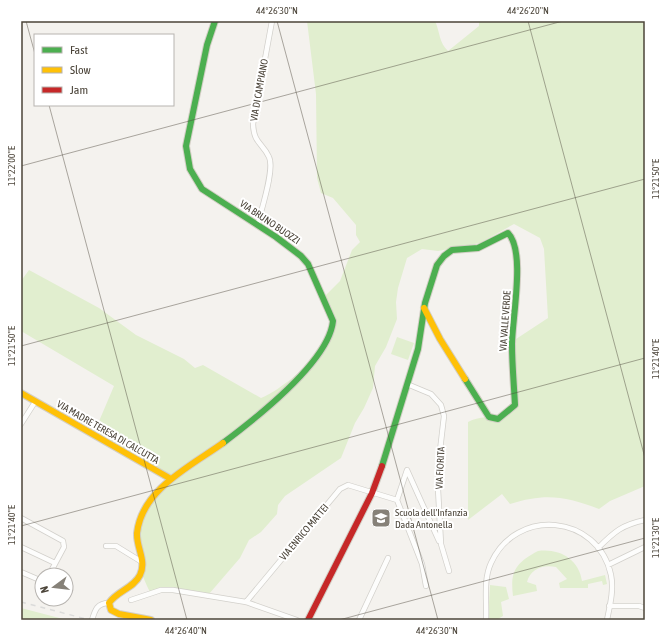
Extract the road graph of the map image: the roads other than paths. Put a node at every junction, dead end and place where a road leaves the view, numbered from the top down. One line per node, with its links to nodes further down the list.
1 (215, 21): 3 (street, VIA BRUNO BUOZZI)
2 (272, 21): 3 (street, VIA DI CAMPIANO)
3 (258, 224): 9 (street, VIA BRUNO BUOZZI)
4 (424, 308): 4 (street, VIA VALLE VERDE); 5 (street, VIA VALLE VERDE)
5 (407, 384): 10 (street, VIA VALLE VERDE); 14 (street, VIA FIORITA)
6 (21, 393): 7 (street, VIA MADRE TERESA DI CALCUTTA)
7 (35, 402): 8 (street); 9 (street, VIA MADRE TERESA DI CALCUTTA)
8 (21, 424)
9 (172, 479): 20 (street, VIA BRUNO BUOZZI)
10 (372, 494): 11 (street); 29 (street, VIA ENRICO MATTEI); 36 (street, VIA VALLE VERDE)
11 (396, 500): 14 (street); 27 (street)
12 (21, 518): 21 (street)
13 (645, 520): 18 (street)
14 (441, 544): 24 (street, VIA FIORITA)
15 (21, 546): 21 (street)
16 (106, 546): 20 (street)
17 (645, 547): 22 (street)
18 (598, 548): 22 (street); 38 (street)
19 (388, 558): 37 (street)
20 (142, 562): 30 (street)
21 (55, 564): 23 (street)
22 (608, 565): 31 (street)
23 (53, 567)
24 (449, 571)
25 (21, 572): 26 (street)
26 (34, 578)
27 (426, 586)
28 (131, 600): 29 (street)
29 (246, 602): 35 (street)
30 (109, 603): 33 (street); 34 (street)
31 (609, 606): 32 (street); 39 (street)
32 (645, 608)
33 (93, 618)
34 (151, 620)
35 (298, 620)
36 (308, 620)
37 (359, 620)
38 (486, 620)
39 (607, 620)

